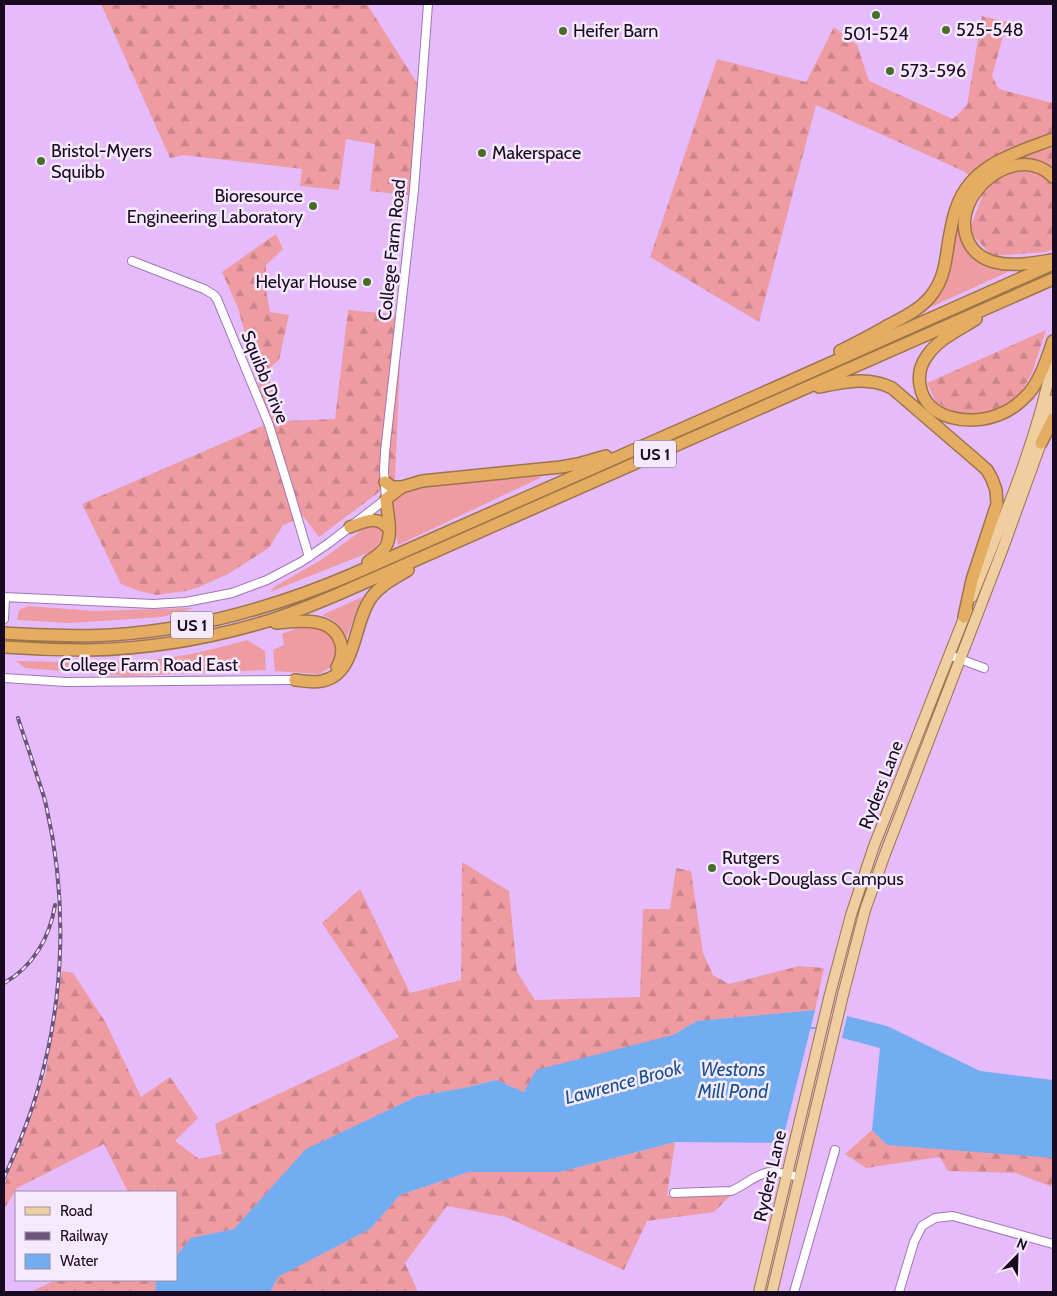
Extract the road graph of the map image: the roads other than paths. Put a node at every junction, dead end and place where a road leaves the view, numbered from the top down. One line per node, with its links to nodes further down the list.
1 (428, 4): 16 (street, College Farm Road)
2 (1053, 139): 10 (highway)
3 (1053, 177): 5 (highway)
4 (132, 261): 22 (street, Squibb Drive)
5 (1053, 262): 10 (highway, US 1)
6 (1053, 279): 7 (highway, US 1)
7 (1010, 298): 8 (highway); 11 (highway, US 1)
8 (1053, 341)
9 (1053, 359): 25 (main road, Ryders Lane)
10 (788, 382): 15 (highway, US 1)
11 (793, 393): 21 (highway, US 1); 25 (highway)
12 (1053, 400): 14 (main road, Ryders Lane)
13 (1053, 419): 14 (highway)
14 (1041, 442): 31 (main road, Ryders Lane)
15 (650, 443): 17 (highway); 23 (highway, US 1)
16 (385, 482): 17 (highway); 18 (street, College Farm Road)
17 (402, 487): 18 (highway)
18 (386, 499): 19 (street); 20 (highway)
19 (350, 527): 20 (highway); 22 (street)
20 (389, 529): 23 (highway)
21 (444, 547): 27 (highway, US 1); 34 (highway)
22 (309, 557): 24 (street)
23 (353, 574): 28 (highway, US 1)
24 (4, 598): 26 (street)
25 (964, 617): 30 (main road, Ryders Lane)
26 (4, 619)
27 (250, 626): 29 (highway, US 1); 34 (highway)
28 (4, 633)
29 (4, 647)
30 (949, 655): 31 (street); 36 (main road, Ryders Lane)
31 (961, 660): 32 (street); 37 (main road, Ryders Lane)
32 (984, 668)
33 (4, 678): 34 (street, College Farm Road East)
34 (295, 680)
35 (835, 1150): 42 (street)
36 (787, 1174): 37 (street); 38 (street); 40 (main road, Ryders Lane)
37 (799, 1177): 41 (main road, Ryders Lane)
38 (674, 1193)
39 (1053, 1244): 43 (street)
40 (759, 1292)
41 (772, 1292)
42 (794, 1292)
43 (899, 1292)

